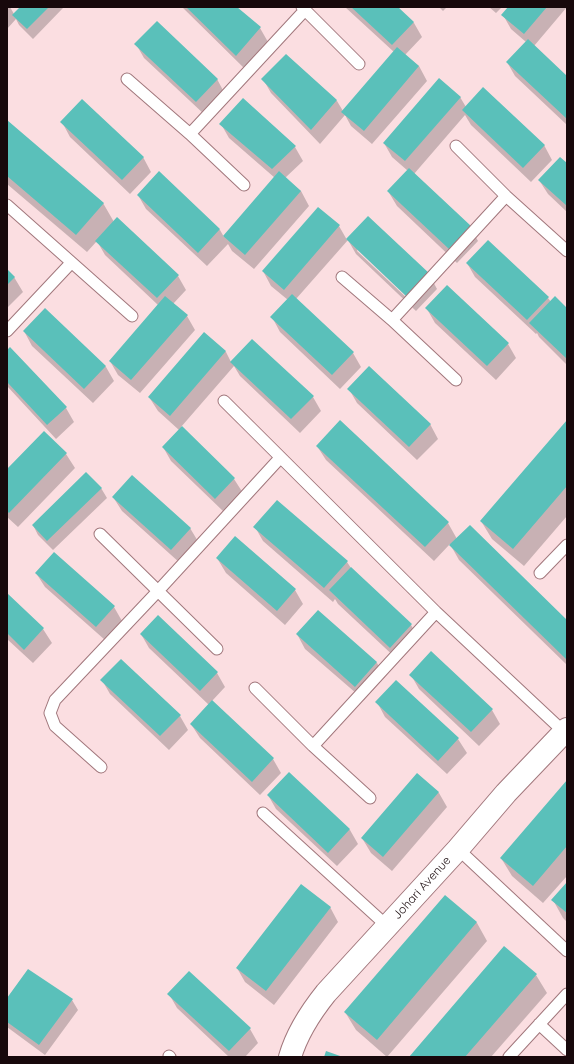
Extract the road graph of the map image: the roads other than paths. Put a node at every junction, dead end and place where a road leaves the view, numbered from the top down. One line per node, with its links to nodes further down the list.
1 (303, 9): 2 (lane); 4 (lane)
2 (359, 64)
3 (127, 79): 4 (lane)
4 (190, 134): 6 (lane)
5 (456, 146): 7 (lane)
6 (244, 185)
7 (506, 196): 9 (lane); 13 (lane)
8 (7, 205): 10 (lane)
9 (567, 251)
10 (71, 263): 12 (lane); 14 (lane)
11 (342, 277): 13 (lane)
12 (132, 316)
13 (392, 320): 15 (lane)
14 (7, 331)
15 (456, 380)
16 (224, 401): 17 (lane)
17 (280, 458): 21 (lane); 22 (lane)
18 (100, 534): 21 (lane)
19 (567, 545): 20 (lane)
20 (540, 573)
21 (158, 591): 23 (lane); 27 (lane)
22 (436, 612): 25 (lane); 26 (lane)
23 (217, 649)
24 (255, 688): 26 (lane)
25 (566, 731): 30 (street, Johari Avenue)
26 (313, 746): 28 (lane)
27 (101, 767)
28 (370, 798)
29 (263, 813): 31 (lane)
30 (458, 848): 31 (street, Johari Avenue); 32 (lane)
31 (387, 926): 36 (street, Johari Avenue)
32 (567, 951)
33 (567, 994): 34 (lane)
34 (539, 1024): 35 (lane); 37 (lane)
35 (567, 1050)
36 (290, 1057)
37 (509, 1057)

